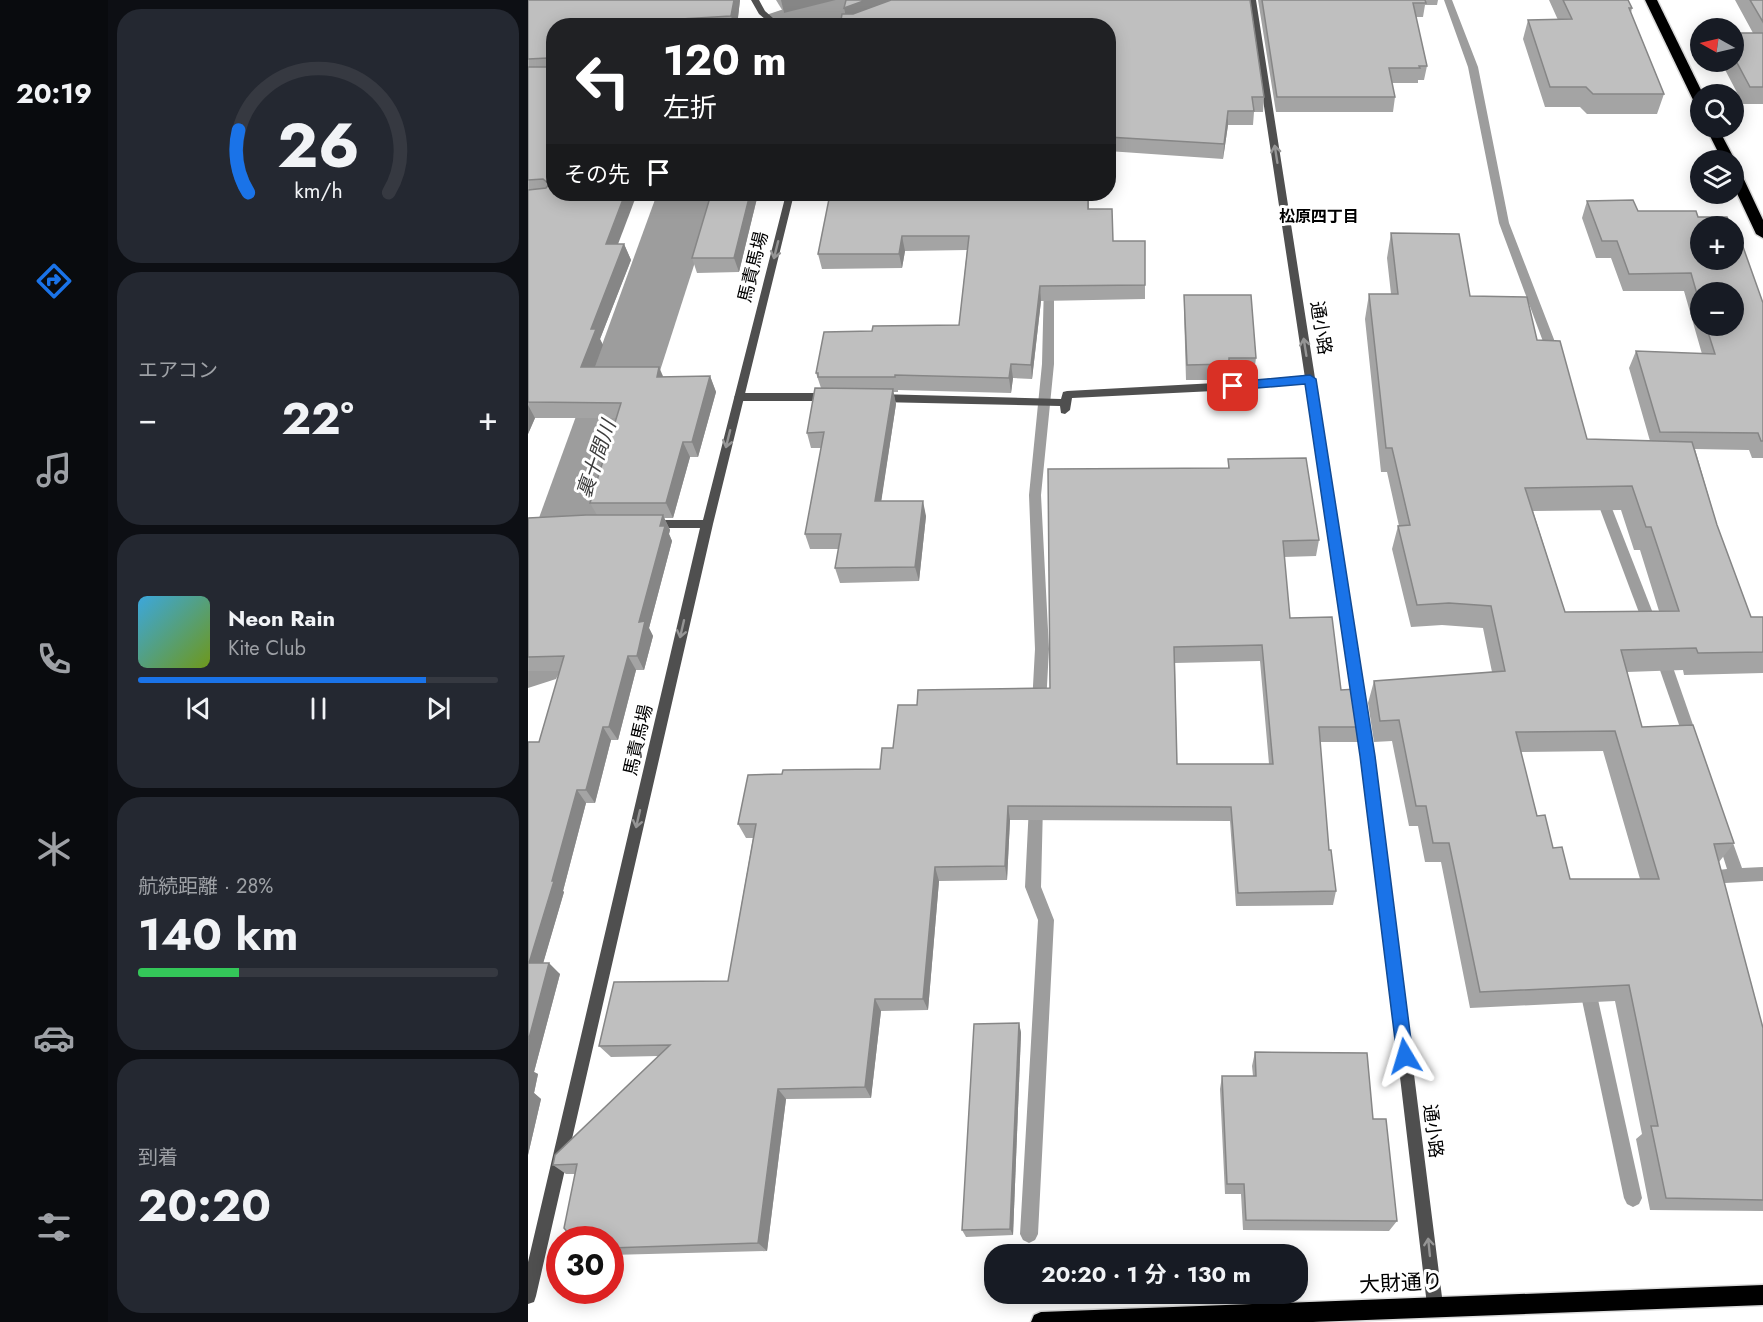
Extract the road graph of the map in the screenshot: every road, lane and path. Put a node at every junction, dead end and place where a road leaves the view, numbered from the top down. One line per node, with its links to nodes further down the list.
1 (755, 0): 4 (street)
2 (1252, 0): 9 (street, 通小路, one-way to 2)
3 (1651, 0): 5 (highway)
4 (769, 18)
5 (1691, 84)
6 (1744, 194): 8 (highway)
7 (788, 201): 10 (street, 馬責馬場, one-way to 10)
8 (1763, 234)
9 (1310, 379): 12 (street); 17 (street, 通小路, one-way to 9)
10 (739, 397): 11 (street); 14 (street, 馬責馬場, one-way to 14)
11 (845, 397)
12 (869, 398)
13 (641, 524): 14 (street)
14 (707, 524): 16 (street, 馬責馬場, one-way to 16)
15 (1763, 1295): 17 (main road, 大財通り)
16 (528, 1296)
17 (1435, 1305): 18 (main road, 大財通り)
18 (1326, 1317): 19 (main road, 大財通り)
19 (1041, 1322)

